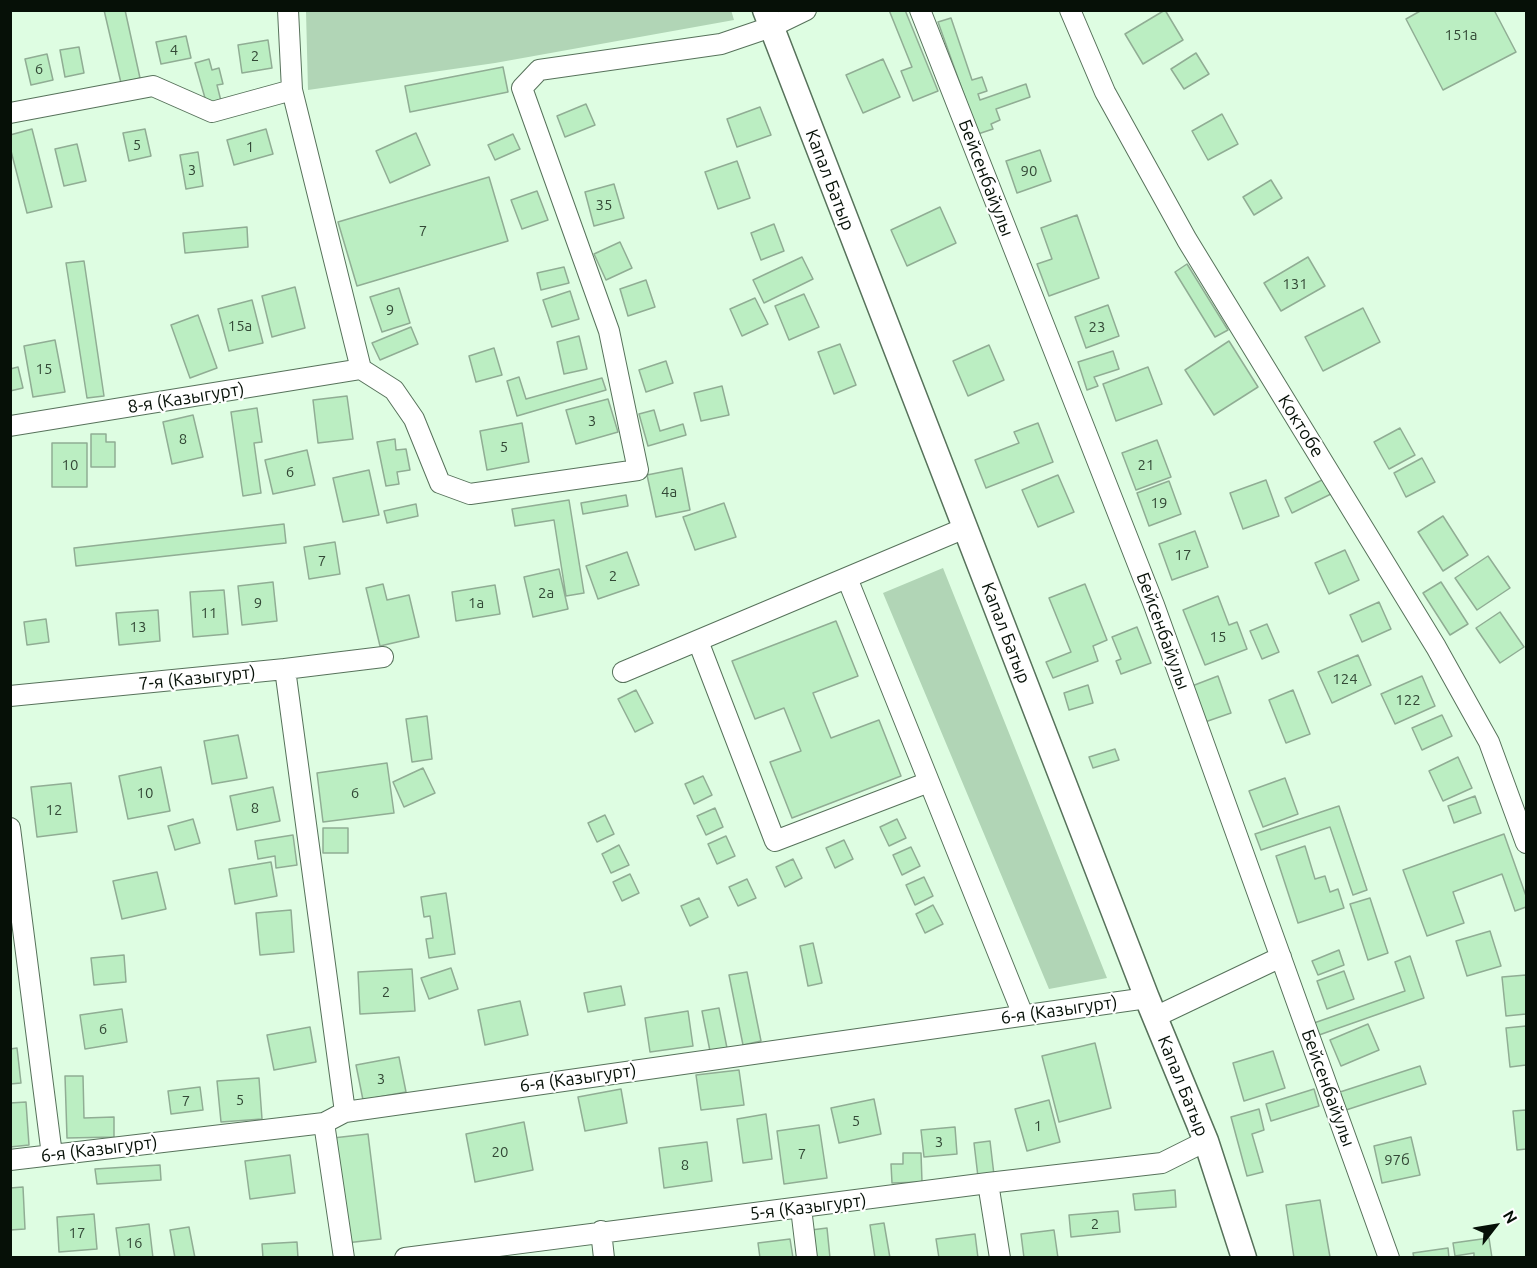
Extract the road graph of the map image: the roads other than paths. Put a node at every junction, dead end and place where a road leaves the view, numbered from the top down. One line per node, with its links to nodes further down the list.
1 (288, 10): 6 (street)
2 (806, 10): 5 (street)
3 (920, 10): 20 (street, Бейсенбайулы)
4 (1070, 10): 19 (street, Коктобе)
5 (768, 19): 8 (street); 10 (main road, Капал Батыр)
6 (292, 90): 7 (street); 8 (street)
7 (10, 113)
8 (361, 369): 9 (street, 8-я (Казыгурт))
9 (10, 426)
10 (965, 528): 11 (street); 21 (main road, Капал Батыр)
11 (847, 578): 12 (street); 17 (street)
12 (698, 641): 15 (street); 17 (street)
13 (383, 657): 14 (street, 7-я (Казыгурт))
14 (285, 669): 16 (street, 7-я (Казыгурт)); 23 (street)
15 (622, 672)
16 (10, 696)
17 (929, 782): 22 (street)
18 (10, 828): 26 (street)
19 (1527, 843)
20 (1281, 957): 21 (street, 6-я (Казыгурт)); 37 (street, Бейсенбайулы)
21 (1151, 1007): 22 (street, 6-я (Казыгурт)); 25 (main road, Капал Батыр)
22 (1023, 1015): 23 (street, 6-я (Казыгурт))
23 (345, 1112): 24 (street, 6-я (Казыгурт))
24 (324, 1124): 26 (street, 6-я (Казыгурт)); 31 (street)
25 (1206, 1141): 28 (street, 5-я (Казыгурт)); 36 (main road, Капал Батыр)
26 (52, 1155): 27 (street, 6-я (Казыгурт))
27 (10, 1160)
28 (988, 1183): 29 (street, 5-я (Казыгурт)); 35 (street)
29 (801, 1208): 30 (street, 5-я (Казыгурт)); 34 (street)
30 (601, 1231): 32 (street, 5-я (Казыгурт)); 33 (street)
31 (344, 1257)
32 (405, 1257)
33 (604, 1257)
34 (807, 1257)
35 (1000, 1257)
36 (1244, 1257)
37 (1389, 1257)

